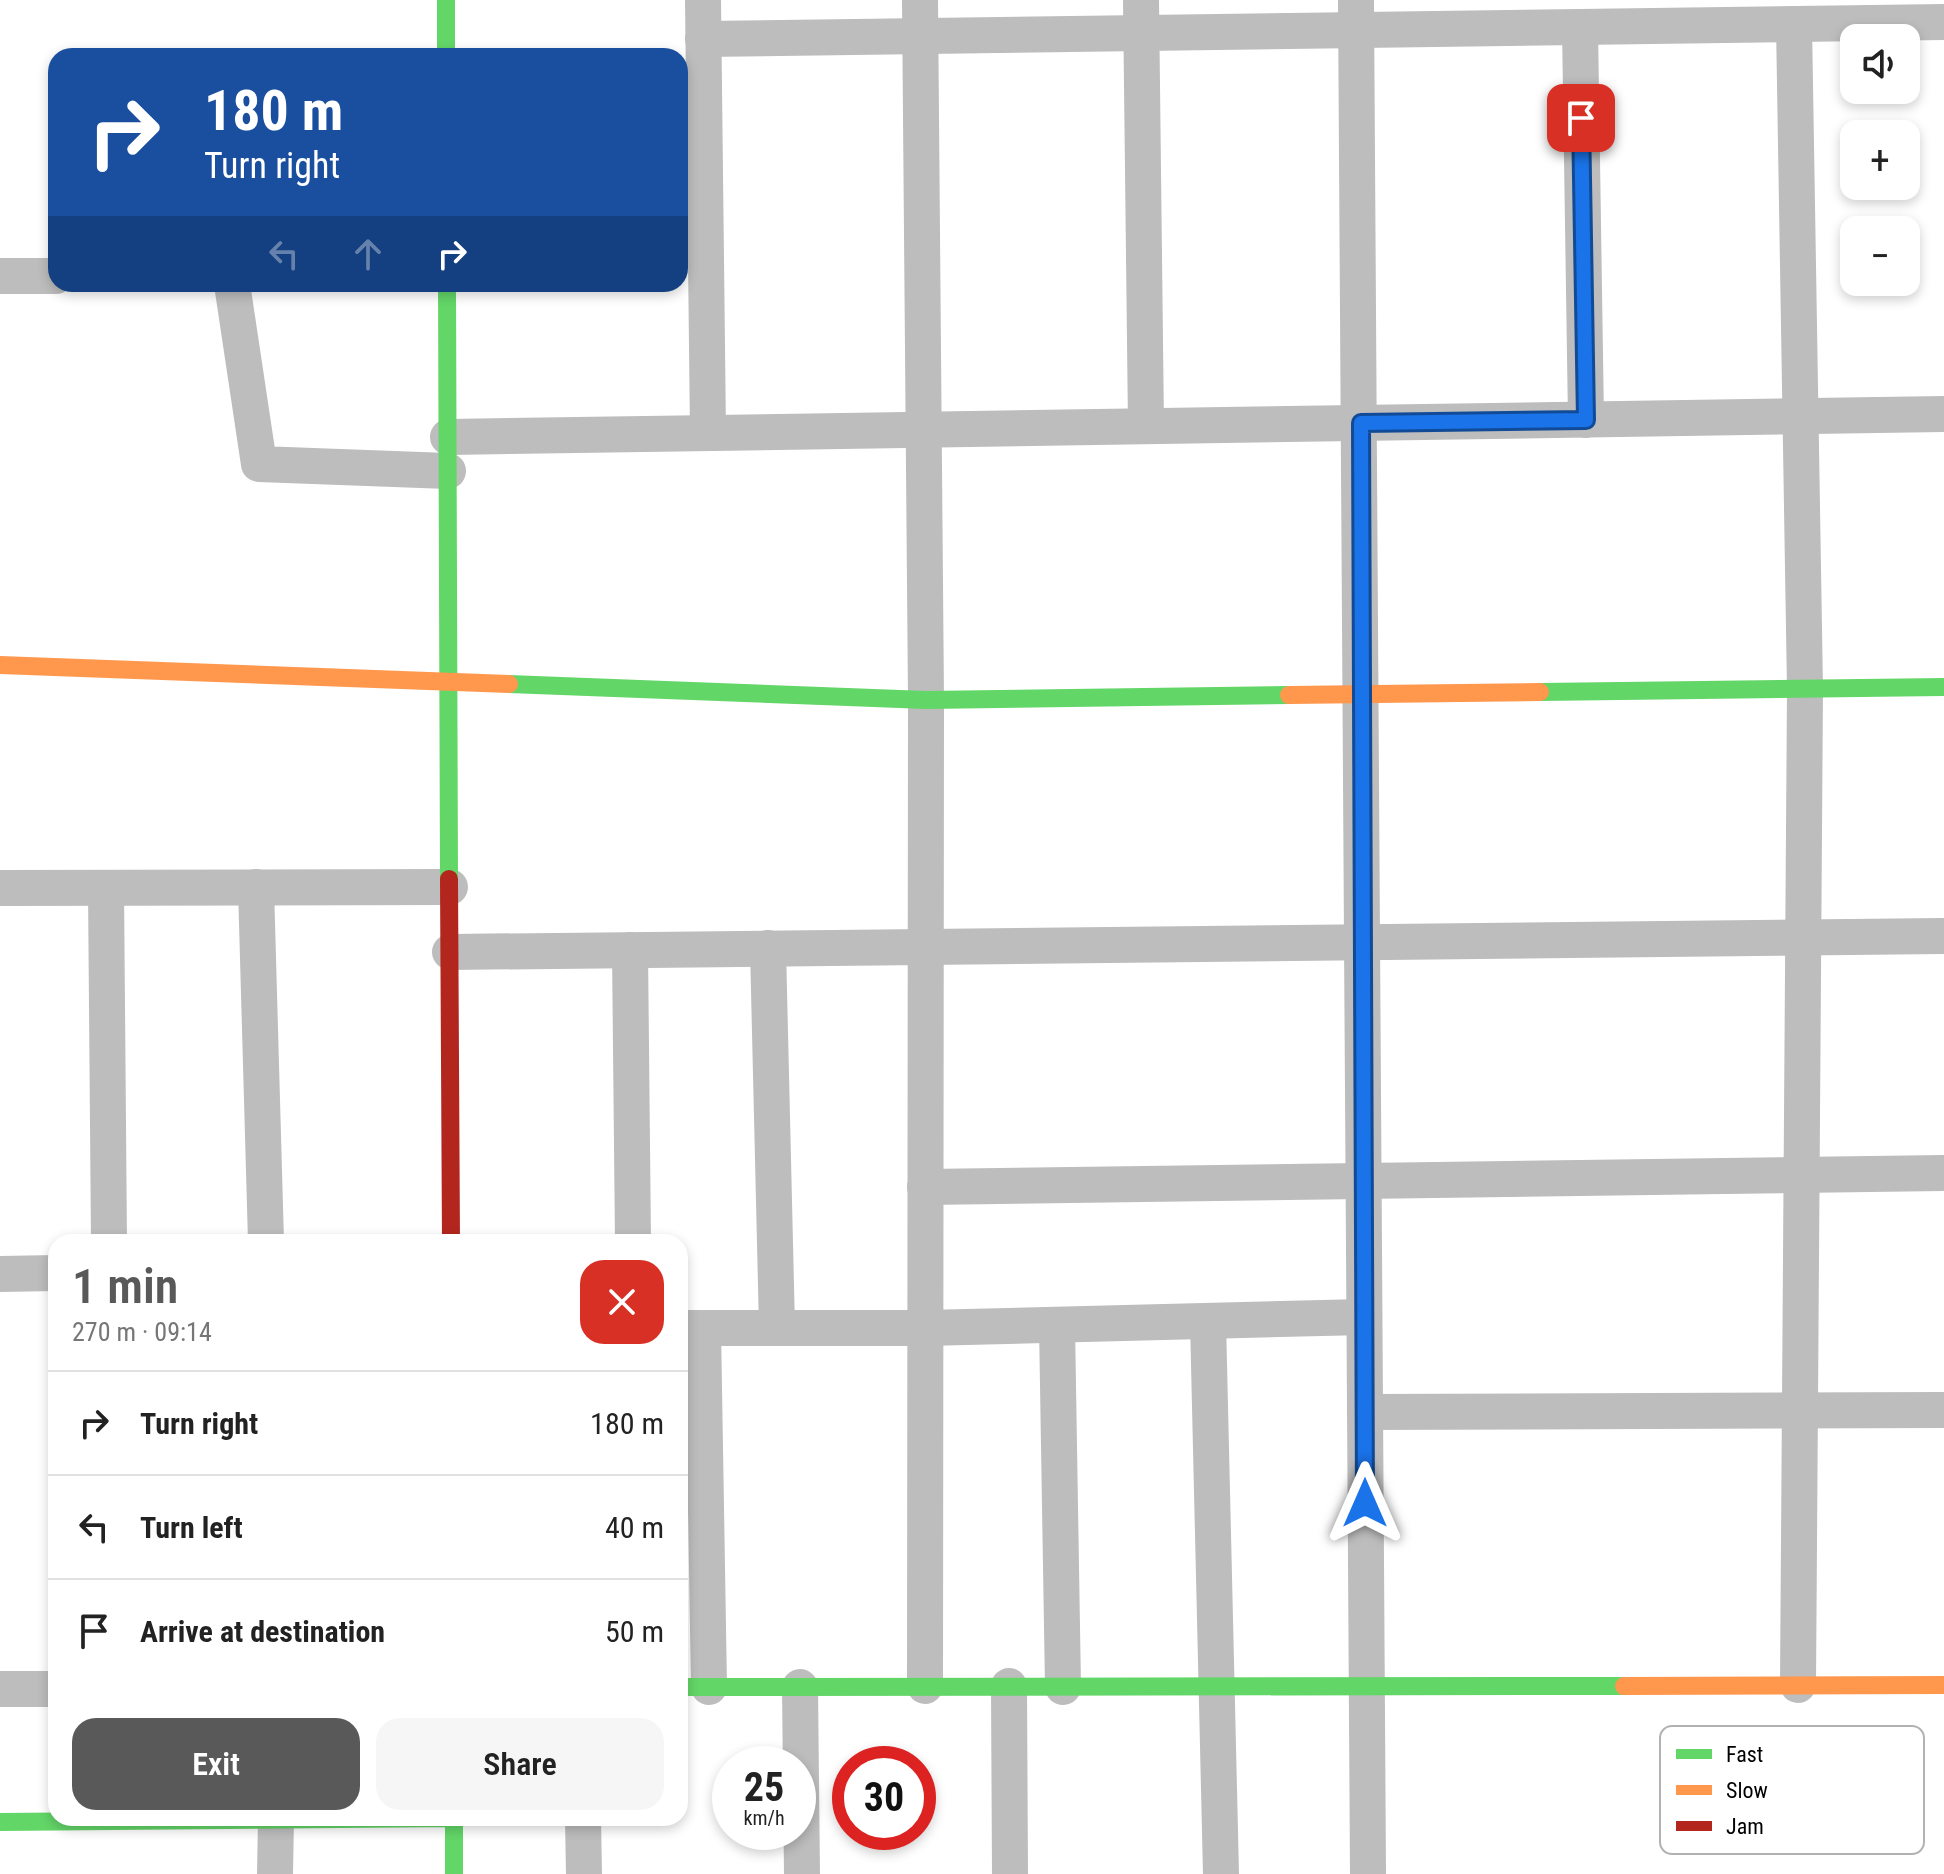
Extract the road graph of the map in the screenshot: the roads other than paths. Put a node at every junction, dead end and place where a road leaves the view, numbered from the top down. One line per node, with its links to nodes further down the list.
1 (446, 0): 11 (street)
2 (703, 0): 10 (street)
3 (920, 0): 9 (street)
4 (1356, 15): 5 (street); 8 (street); 19 (street)
5 (1142, 18): 9 (street); 20 (street)
6 (1944, 22): 7 (street)
7 (1794, 24): 8 (street); 17 (street)
8 (1580, 28): 18 (street)
9 (921, 37): 10 (street); 21 (street)
10 (703, 39): 22 (street)
11 (446, 48)
12 (0, 276): 13 (street)
13 (48, 276)
14 (233, 292): 23 (street)
15 (447, 292): 23 (street)
16 (1944, 414): 17 (street)
17 (1801, 417): 18 (street); 27 (street)
18 (1586, 420): 19 (street)
19 (1361, 423): 20 (street); 28 (street)
20 (1146, 426): 21 (street)
21 (925, 430): 22 (street); 29 (street)
22 (708, 433): 23 (street)
23 (448, 454): 25 (street)
24 (0, 665): 25 (street)
25 (448, 681): 29 (street); 31 (street)
26 (1944, 687): 27 (street)
27 (1805, 689): 28 (street); 35 (street)
28 (1362, 694): 29 (street); 36 (street)
29 (926, 700): 37 (street)
30 (256, 887): 31 (street); 33 (street); 46 (street)
31 (450, 887): 40 (street)
32 (0, 888): 33 (street)
33 (106, 888): 45 (street)
34 (1944, 936): 35 (street)
35 (1804, 939): 36 (street); 42 (street)
36 (1363, 941): 37 (street); 43 (street)
37 (925, 945): 38 (street); 44 (street)
38 (768, 948): 39 (street); 55 (street)
39 (630, 950): 40 (street); 48 (street)
40 (450, 952): 47 (street)
41 (1944, 1173): 42 (street)
42 (1803, 1175): 43 (street); 57 (street)
43 (1364, 1181): 44 (street); 51 (street)
44 (925, 1187): 56 (street)
45 (109, 1234)
46 (266, 1234)
47 (451, 1234)
48 (633, 1234)
49 (48, 1273): 50 (street)
50 (0, 1274)
51 (1364, 1317): 52 (street); 59 (street)
52 (1208, 1321): 53 (street); 64 (street)
53 (1057, 1325): 56 (street); 68 (street)
54 (691, 1328): 55 (street); 66 (street)
55 (777, 1328): 56 (street)
56 (925, 1328): 62 (street)
57 (1802, 1410): 58 (street); 59 (street); 60 (street)
58 (1944, 1410)
59 (1365, 1412): 65 (street)
60 (1798, 1685): 61 (street); 65 (street)
61 (1944, 1685)
62 (925, 1686): 63 (street); 67 (street)
63 (1009, 1686): 68 (street); 80 (street)
64 (1217, 1686): 65 (street); 68 (street); 81 (street)
65 (1366, 1686): 82 (street)
66 (694, 1687): 67 (street)
67 (800, 1687): 79 (street)
68 (1063, 1687)
69 (0, 1689): 70 (street)
70 (48, 1689)
71 (48, 1821): 72 (street)
72 (0, 1822)
73 (276, 1826): 76 (street)
74 (454, 1826): 77 (street)
75 (583, 1826): 78 (street)
76 (275, 1874)
77 (454, 1874)
78 (584, 1874)
79 (802, 1874)
80 (1010, 1874)
81 (1221, 1874)
82 (1368, 1874)

